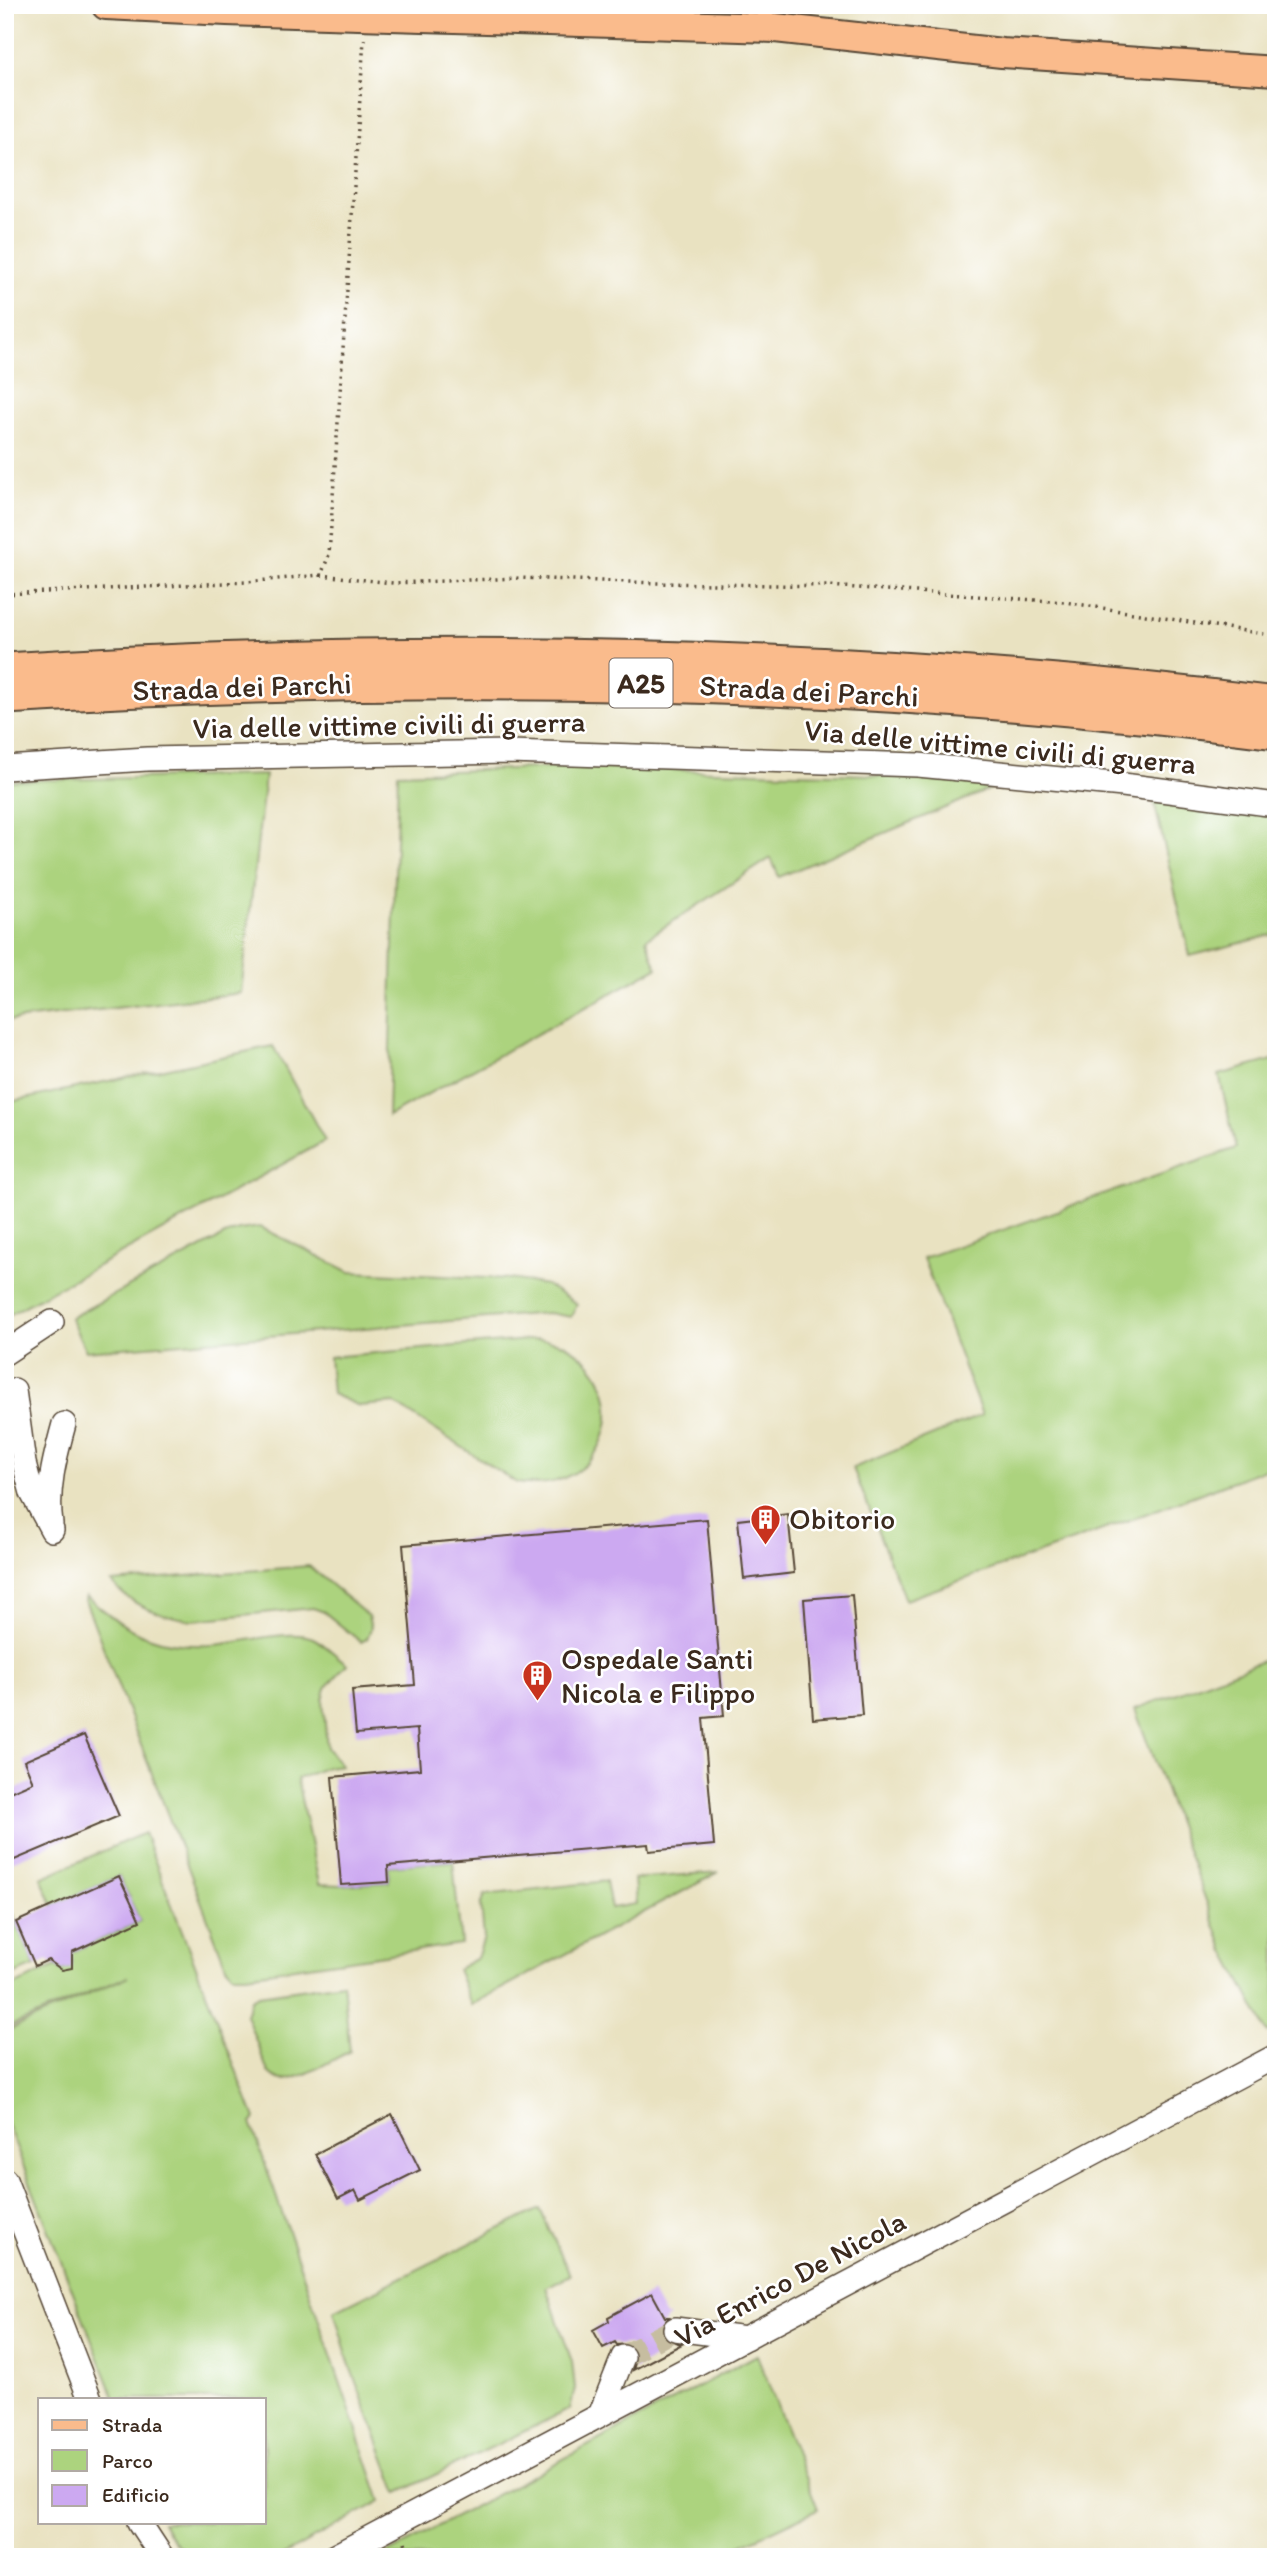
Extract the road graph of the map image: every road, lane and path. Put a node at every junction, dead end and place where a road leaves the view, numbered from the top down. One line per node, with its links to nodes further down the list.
1 (106, 5): 2 (main road)
2 (227, 8): 3 (main road)
3 (365, 15): 4 (main road); 5 (path)
4 (1276, 71)
5 (321, 575): 6 (path); 7 (path)
6 (5, 594)
7 (1276, 636)
8 (5, 670): 10 (highway, Strada dei Parchi / A25)
9 (5, 697): 11 (highway, Strada dei Parchi / A25)
10 (1276, 704)
11 (1276, 732)
12 (5, 768): 13 (street, Via delle vittime civili di guerra)
13 (1276, 806)
14 (52, 1322): 15 (street)
15 (5, 1353)
16 (14, 1390): 17 (street)
17 (64, 1424)
18 (1276, 2056): 21 (street, Via Enrico De Nicola)
19 (5, 2180): 23 (street)
20 (676, 2329): 21 (street)
21 (746, 2338): 24 (street, Via Enrico De Nicola)
22 (623, 2357): 24 (street)
23 (90, 2398)
24 (600, 2415): 29 (street, Via Enrico De Nicola)
25 (138, 2524): 27 (street)
26 (139, 2524): 28 (street)
27 (142, 2557)
28 (162, 2557)
29 (333, 2557)

